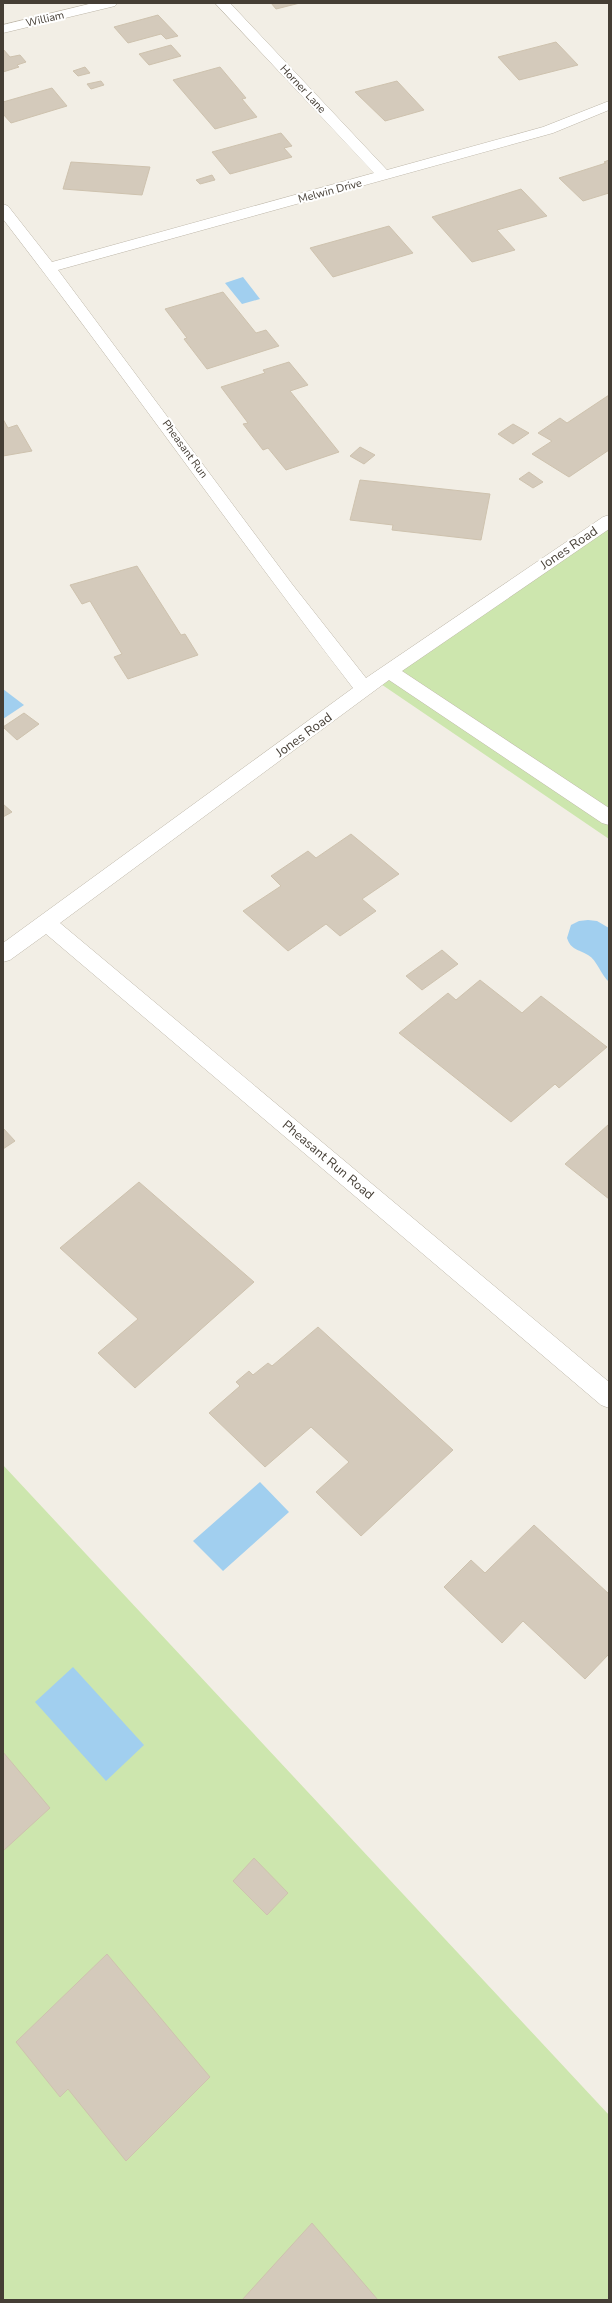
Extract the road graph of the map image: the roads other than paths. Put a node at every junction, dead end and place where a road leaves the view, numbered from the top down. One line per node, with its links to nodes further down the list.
1 (110, 3): 3 (street, William)
2 (222, 3): 5 (street, Horner Lane)
3 (3, 29)
4 (609, 105): 5 (street, Melwin Drive)
5 (385, 176): 7 (street, Melwin Drive)
6 (3, 209): 7 (street, Pheasant Run)
7 (47, 268): 10 (street, Pheasant Run)
8 (609, 521): 9 (street, Jones Road)
9 (389, 671): 10 (street, Jones Road); 11 (street)
10 (365, 690): 12 (street, Jones Road)
11 (609, 818)
12 (47, 923): 13 (street, Jones Road); 14 (street, Pheasant Run Road)
13 (3, 954)
14 (609, 1397)

